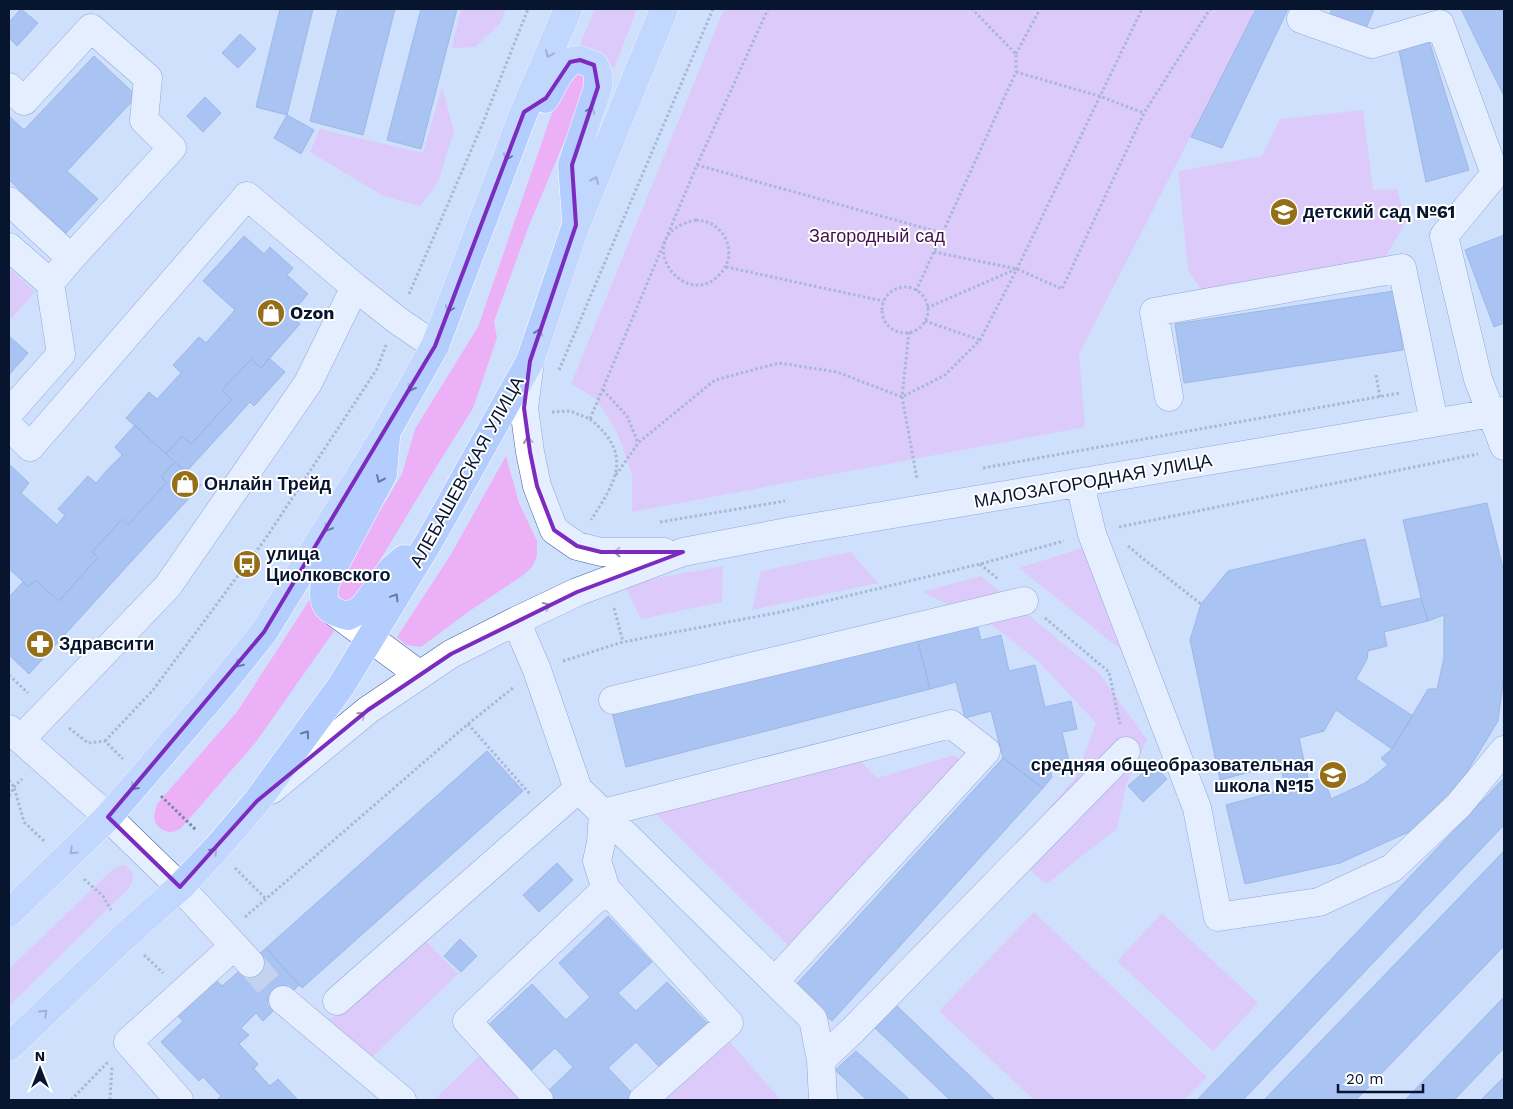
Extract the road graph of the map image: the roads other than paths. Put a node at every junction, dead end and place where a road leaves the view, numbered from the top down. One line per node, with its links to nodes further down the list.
1 (568, 9): 5 (main road, one-way to 5)
2 (664, 9): 7 (main road, АЛЕБАШЕВСКАЯ УЛИЦА, one-way to 2)
3 (1306, 9): 15 (street)
4 (9, 87): 9 (street)
5 (524, 112): 7 (main road, one-way to 5); 12 (main road, one-way to 12)
6 (9, 201): 9 (street)
7 (576, 225): 13 (main road, АЛЕБАШЕВСКАЯ УЛИЦА, one-way to 7)
8 (9, 248): 10 (street)
9 (71, 258): 10 (street)
10 (50, 283): 16 (street)
11 (355, 287): 12 (street); 18 (street); 30 (street)
12 (435, 346): 19 (main road, one-way to 19)
13 (530, 361): 22 (main road, АЛЕБАШЕВСКАЯ УЛИЦА); 23 (street, МАЛОЗАГОРОДНАЯ УЛИЦА, one-way to 13)
14 (1169, 397): 17 (street)
15 (1497, 412): 17 (street, МАЛОЗАГОРОДНАЯ УЛИЦА); 20 (street)
16 (9, 414)
17 (1434, 422): 21 (street, МАЛОЗАГОРОДНАЯ УЛИЦА)
18 (9, 426)
19 (387, 431): 25 (main road, one-way to 25); 36 (main road, one-way to 36)
20 (1504, 446)
21 (1080, 484): 23 (street, МАЛОЗАГОРОДНАЯ УЛИЦА); 31 (street)
22 (430, 540): 25 (main road); 27 (main road, АЛЕБАШЕВСКАЯ УЛИЦА, one-way to 22)
23 (683, 552): 26 (street, МАЛОЗАГОРОДНАЯ УЛИЦА, one-way to 23)
24 (1024, 601): 29 (street)
25 (336, 614): 27 (street)
26 (516, 621): 28 (street, МАЛОЗАГОРОДНАЯ УЛИЦА); 33 (street)
27 (370, 638): 28 (street); 34 (main road, АЛЕБАШЕВСКАЯ УЛИЦА, one-way to 27)
28 (420, 675): 34 (street, МАЛОЗАГОРОДНАЯ УЛИЦА, one-way to 28)
29 (612, 700)
30 (15, 734): 36 (street)
31 (1504, 750)
32 (1126, 751): 44 (street)
33 (578, 789): 35 (street); 42 (street)
34 (257, 801): 37 (main road, АЛЕБАШЕВСКАЯ УЛИЦА, one-way to 34)
35 (604, 813): 38 (street); 40 (street); 40 (street)
36 (108, 817): 37 (street); 39 (main road, one-way to 39)
37 (180, 887): 43 (main road, АЛЕБАШЕВСКАЯ УЛИЦА, one-way to 37); 45 (street)
38 (606, 889): 47 (street); 48 (street)
39 (9, 913)
40 (774, 981): 44 (street)
41 (283, 1000): 46 (street)
42 (337, 1002)
43 (9, 1047)
44 (820, 1060): 49 (street)
45 (179, 1100)
46 (402, 1100)
47 (540, 1100)
48 (643, 1100)
49 (823, 1100)

